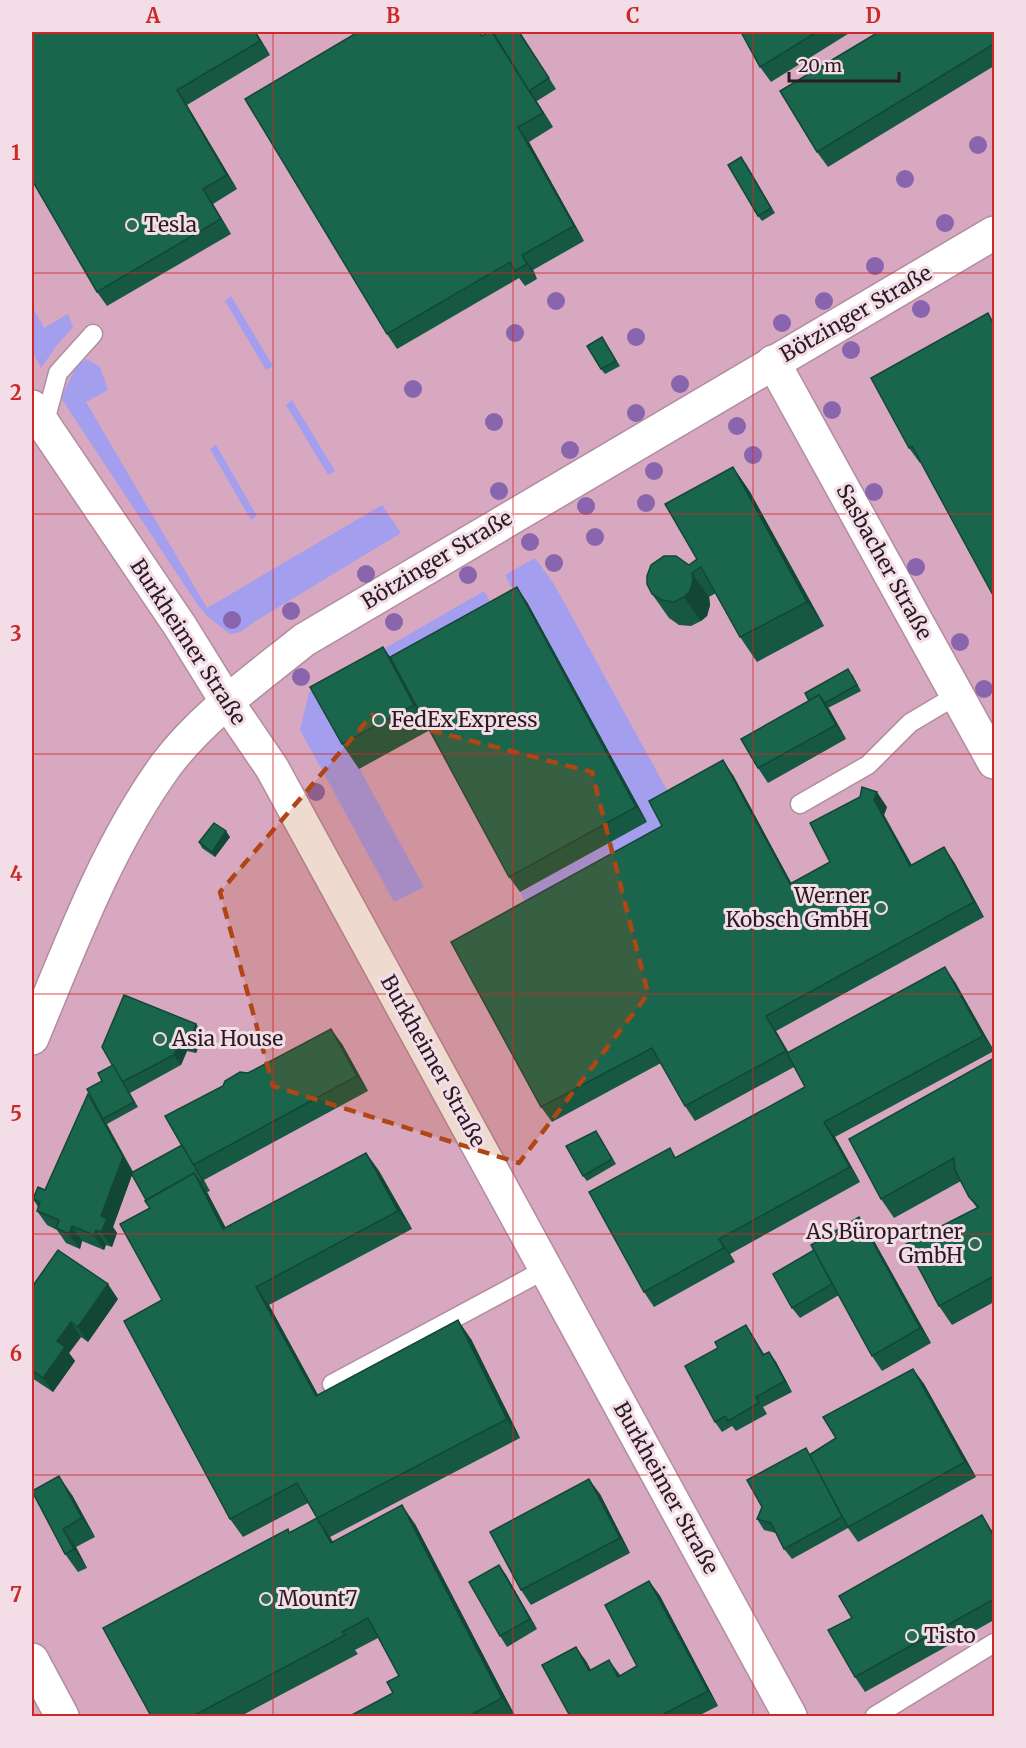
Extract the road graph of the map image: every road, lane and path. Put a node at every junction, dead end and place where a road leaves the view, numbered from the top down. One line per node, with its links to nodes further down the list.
1 (994, 233): 3 (street, Bötzinger Straße)
2 (93, 334): 4 (lane)
3 (773, 362): 5 (street, Sasbacher Straße); 6 (street, Bötzinger Straße)
4 (38, 416): 6 (street, Burkheimer Straße)
5 (957, 695): 7 (street, Sasbacher Straße); 8 (lane)
6 (227, 702): 9 (street, Bötzinger Straße); 10 (street, Burkheimer Straße)
7 (994, 762)
8 (800, 804)
9 (32, 1038)
10 (546, 1269): 11 (lane); 15 (street, Burkheimer Straße)
11 (332, 1384)
12 (994, 1643): 16 (lane)
13 (32, 1660): 14 (street)
14 (62, 1716)
15 (790, 1716)
16 (875, 1716)

